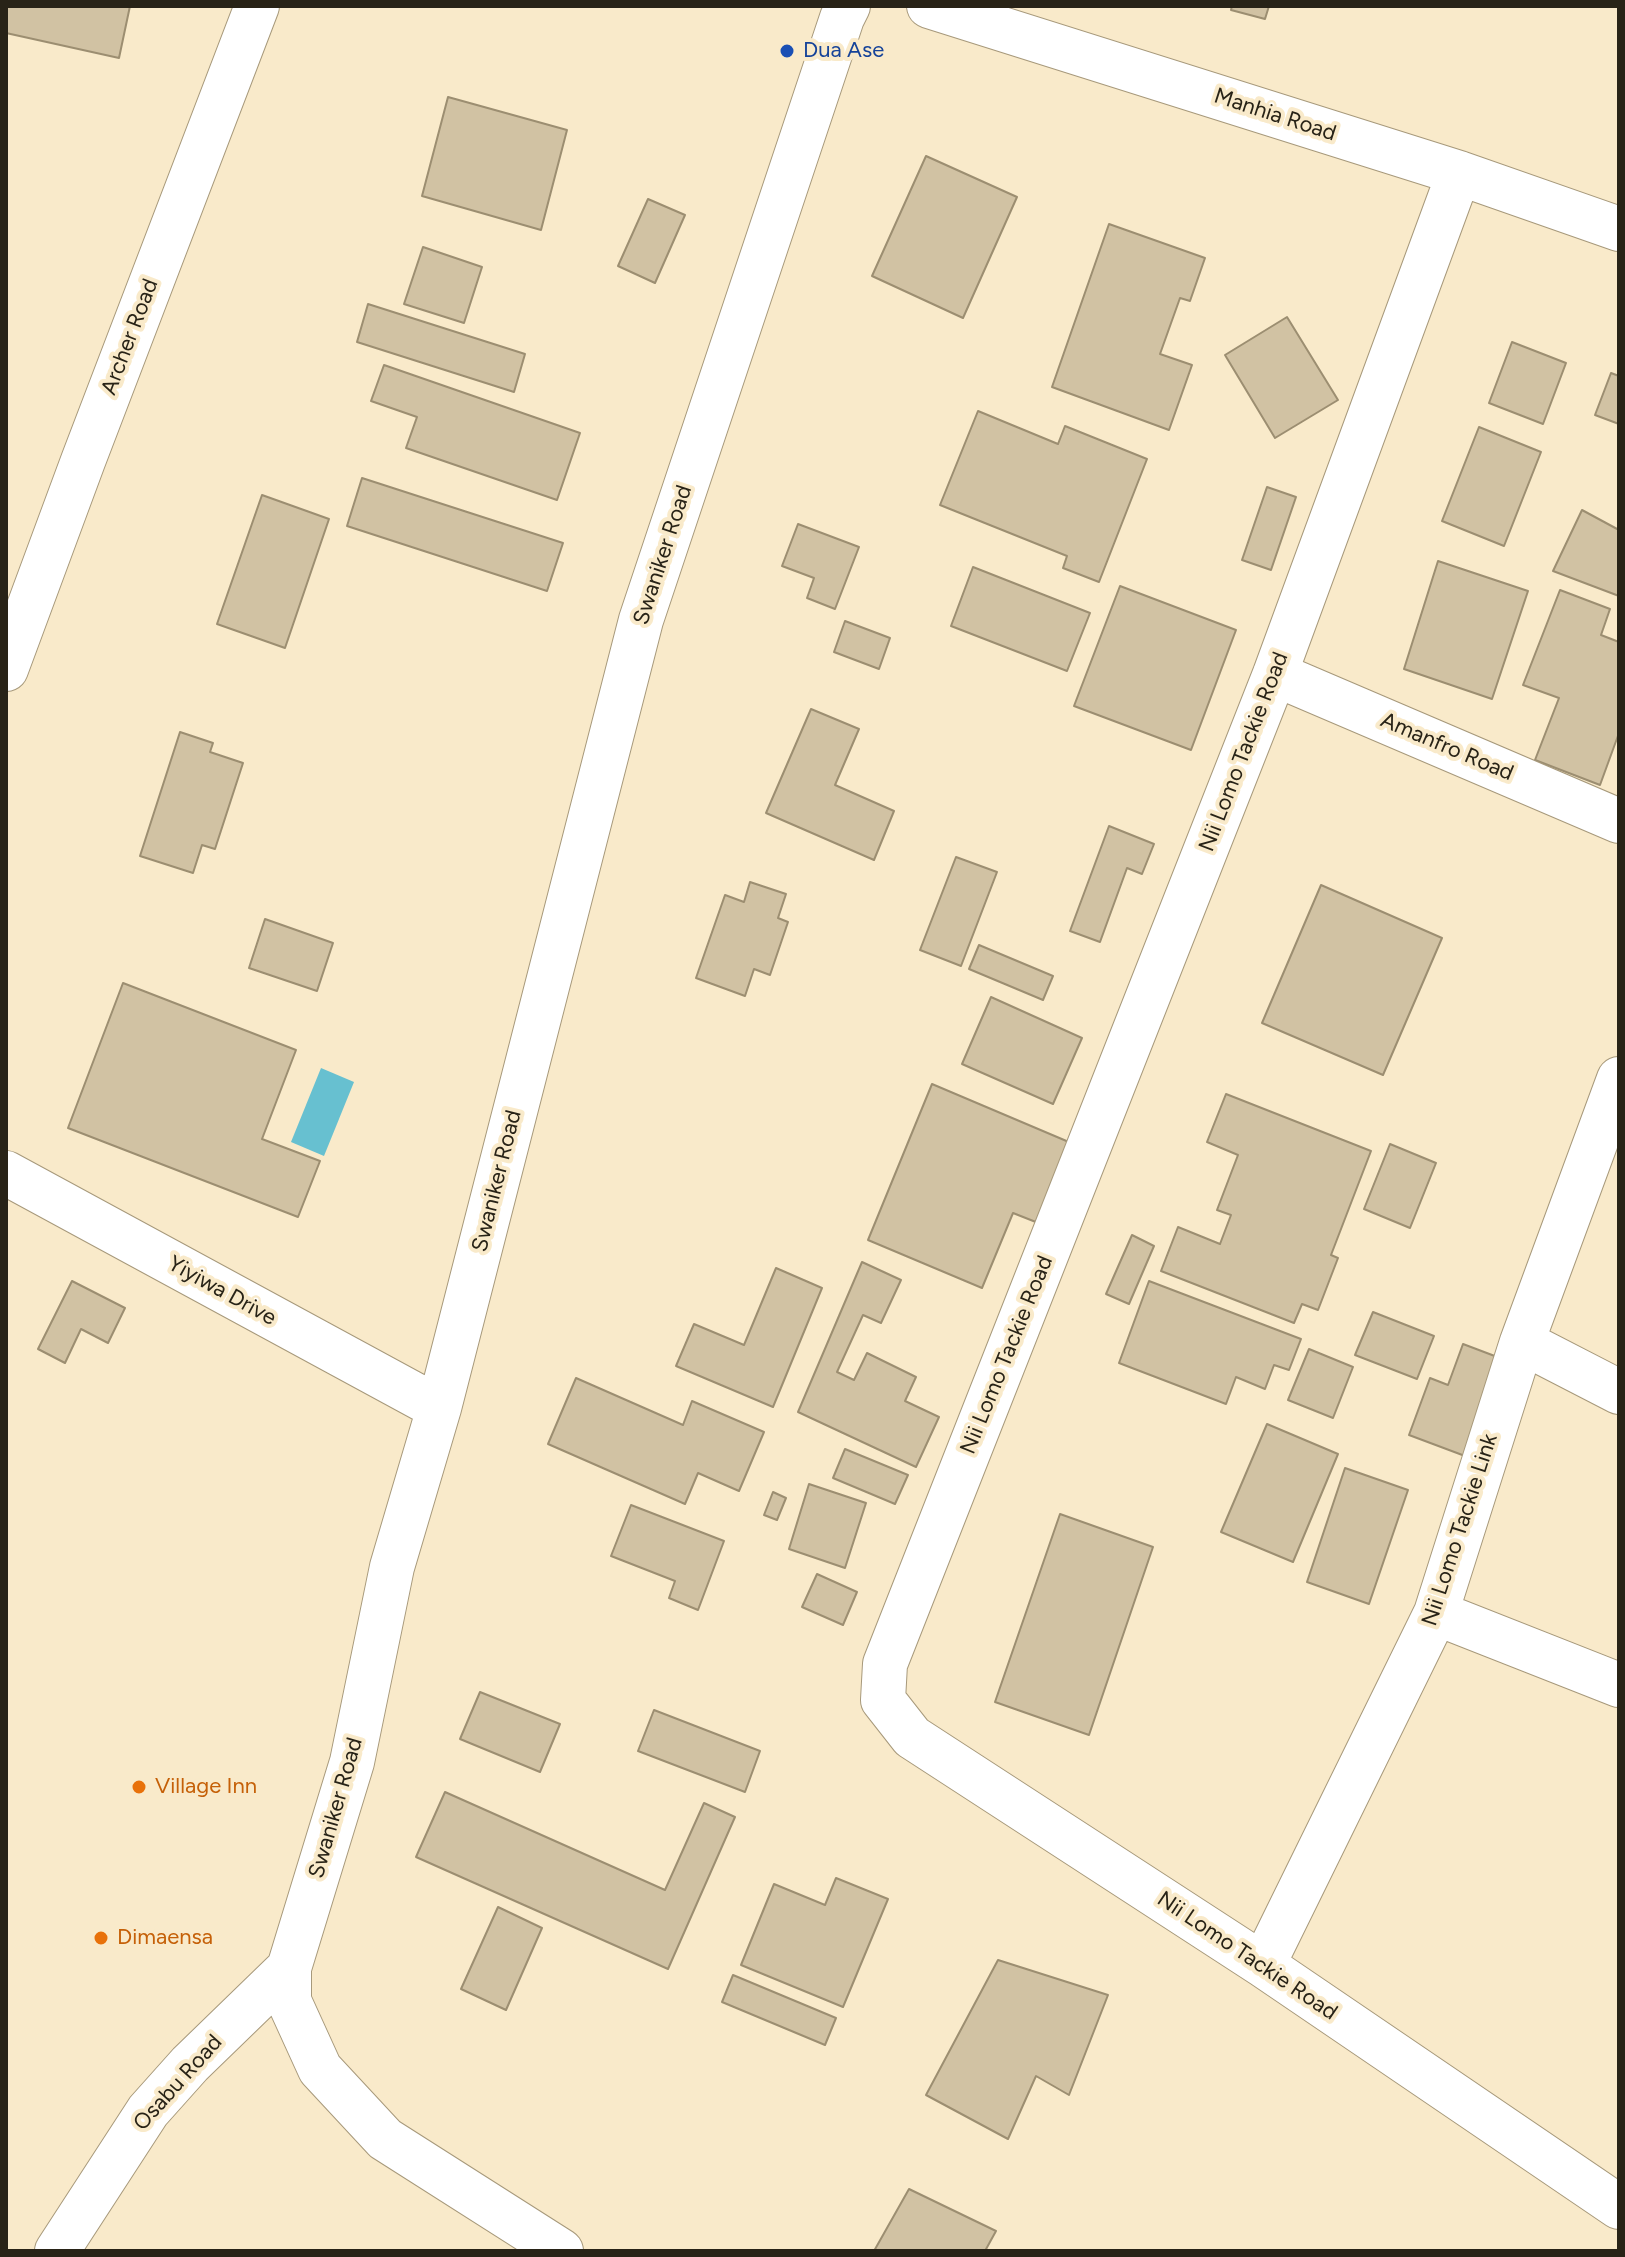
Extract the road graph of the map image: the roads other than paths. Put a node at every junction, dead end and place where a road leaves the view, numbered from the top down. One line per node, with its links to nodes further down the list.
1 (257, 6): 6 (street, Archer Road)
2 (848, 6): 13 (street, Swaniker Road)
3 (929, 6): 4 (street, Manhia Road)
4 (1459, 173): 5 (street, Manhia Road); 7 (street, Nii Lomo Tackie Road)
5 (1619, 229)
6 (6, 669)
7 (1275, 674): 8 (street, Amanfro Road); 16 (street, Nii Lomo Tackie Road)
8 (1619, 821)
9 (1619, 1079): 11 (street, Nii Lomo Tackie Link)
10 (6, 1173): 13 (street, Yiyiwa Drive)
11 (1522, 1342): 12 (street); 14 (street, Nii Lomo Tackie Link)
12 (1619, 1392)
13 (439, 1408): 17 (street, Swaniker Road)
14 (1436, 1613): 15 (street); 16 (street, Nii Lomo Tackie Link)
15 (1619, 1685)
16 (1263, 1965): 18 (street, Nii Lomo Tackie Road)
17 (289, 1968): 19 (street, Osabu Road); 20 (street, Swaniker Road)
18 (1619, 2207)
19 (57, 2251)
20 (561, 2251)

